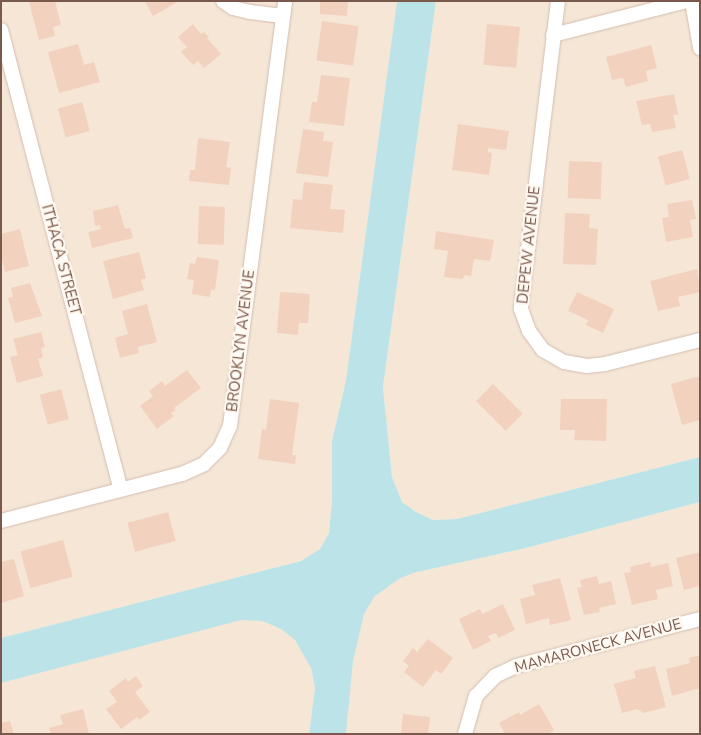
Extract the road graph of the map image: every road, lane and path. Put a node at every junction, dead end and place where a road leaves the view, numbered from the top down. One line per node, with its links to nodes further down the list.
1 (223, 1): 6 (street)
2 (285, 1): 6 (street, BROOKLYN AVENUE)
3 (558, 1): 8 (street, DEPEW AVENUE)
4 (686, 1): 8 (street)
5 (692, 1): 9 (street)
6 (283, 16): 11 (street, BROOKLYN AVENUE)
7 (1, 30): 11 (street, ITHACA STREET)
8 (553, 36): 10 (street, DEPEW AVENUE)
9 (700, 48)
10 (700, 340)
11 (120, 490): 12 (street, BROOKLYN AVENUE)
12 (1, 521)
13 (700, 619): 14 (street, MAMARONECK AVENUE)
14 (465, 734)

